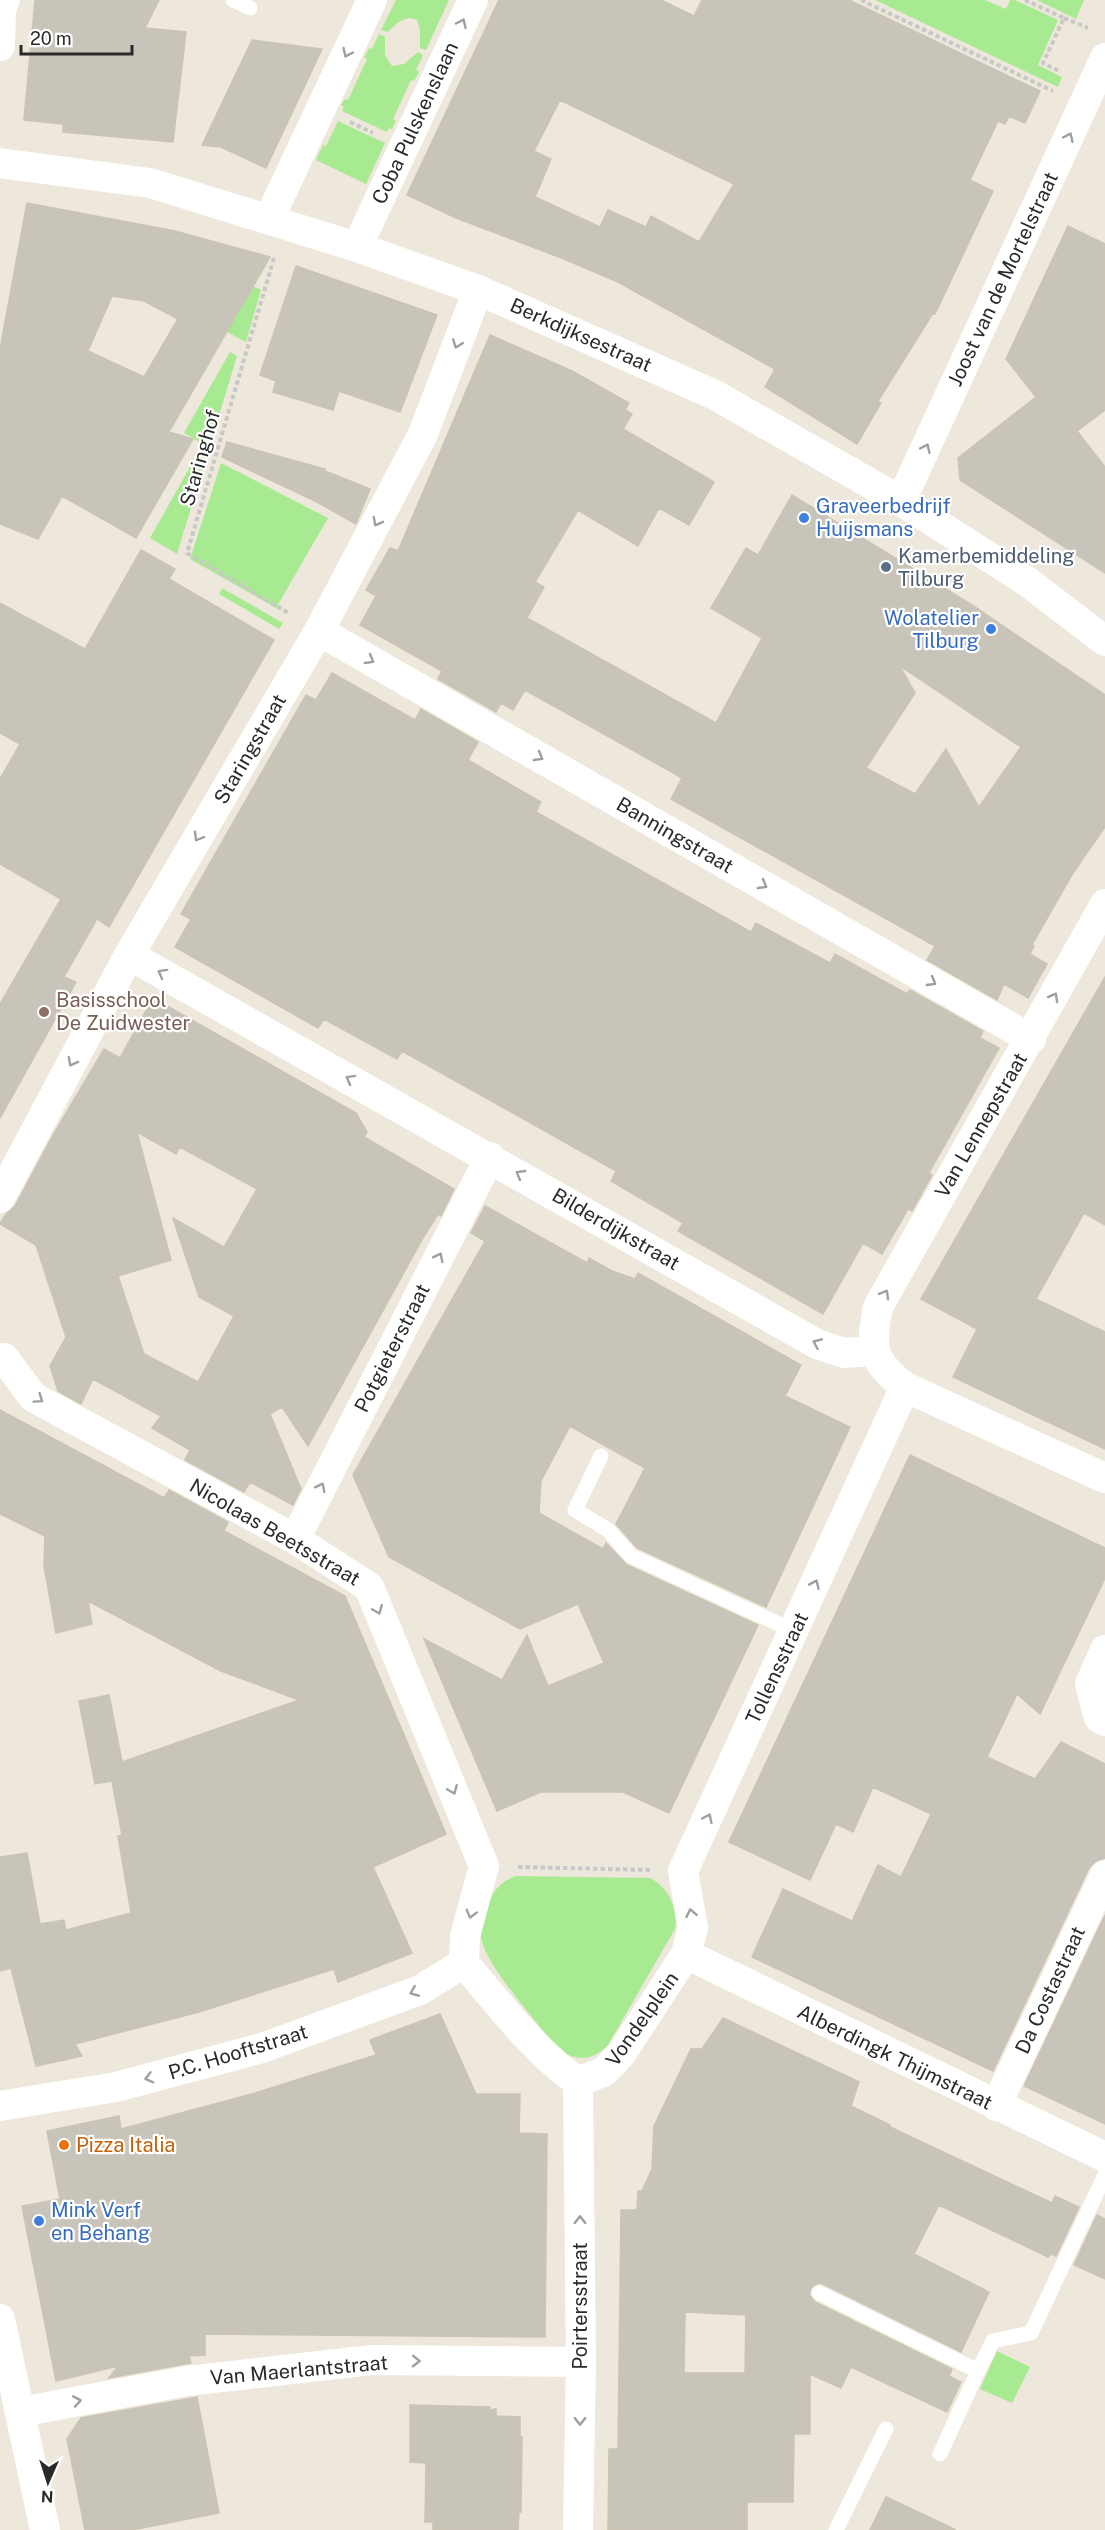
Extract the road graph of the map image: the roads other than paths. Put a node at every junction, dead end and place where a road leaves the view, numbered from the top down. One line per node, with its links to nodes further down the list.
1 (233, 0): 5 (lane)
2 (372, 0): 9 (street, one-way to 9)
3 (472, 0): 10 (street, Coba Pulskenslaan, one-way to 3)
4 (2, 6): 7 (street)
5 (250, 8)
6 (1100, 45): 12 (street, Joost van de Mortelstraat, one-way to 6)
7 (0, 46)
8 (0, 163): 9 (street, Berkdijksestraat)
9 (276, 221): 10 (street, Berkdijksestraat)
10 (357, 247): 11 (street, Berkdijksestraat)
11 (478, 290): 12 (street, Berkdijksestraat); 13 (street, Staringstraat, one-way to 13)
12 (902, 501): 14 (street, Berkdijksestraat)
13 (320, 631): 16 (street, Staringstraat, one-way to 16); 17 (street, Banningstraat, one-way to 17)
14 (1105, 641)
15 (1105, 904): 17 (street, Van Lennepstraat, one-way to 15)
16 (129, 955): 18 (street, Bilderdijkstraat, one-way to 16); 19 (street, Staringstraat, one-way to 19)
17 (1031, 1039): 20 (street, Van Lennepstraat, one-way to 17)
18 (490, 1157): 20 (street, Bilderdijkstraat, one-way to 18); 25 (street, Potgieterstraat, one-way to 18)
19 (0, 1198)
20 (874, 1351): 22 (street)
21 (1, 1354): 25 (street, Nicolaas Beetsstraat, one-way to 25)
22 (905, 1387): 24 (street); 26 (street, Tollensstraat, one-way to 22)
23 (601, 1456): 26 (lane)
24 (1105, 1478)
25 (295, 1539): 31 (street, Nicolaas Beetsstraat, one-way to 31)
26 (794, 1631): 30 (street, Tollensstraat, one-way to 26)
27 (1105, 1650): 28 (street)
28 (1105, 1721)
29 (1105, 1875): 34 (street, Da Costastraat)
30 (686, 1954): 32 (street, Vondelplein); 34 (street, Alberdingk Thijmstraat)
31 (464, 1963): 32 (street); 33 (street, P.C. Hooftstraat, one-way to 33)
32 (578, 2082): 39 (street, Poirtersstraat, one-way to 32)
33 (0, 2106)
34 (996, 2106): 35 (street, Alberdingk Thijmstraat)
35 (1105, 2157)
36 (1105, 2175): 40 (lane)
37 (819, 2293): 40 (lane)
38 (0, 2319): 41 (street)
39 (581, 2362): 41 (street, Van Maerlantstraat, one-way to 39); 45 (street, Poirtersstraat, one-way to 45)
40 (978, 2371): 43 (lane)
41 (20, 2412): 44 (street)
42 (886, 2429): 46 (lane)
43 (940, 2454)
44 (45, 2530)
45 (578, 2530)
46 (836, 2530)

